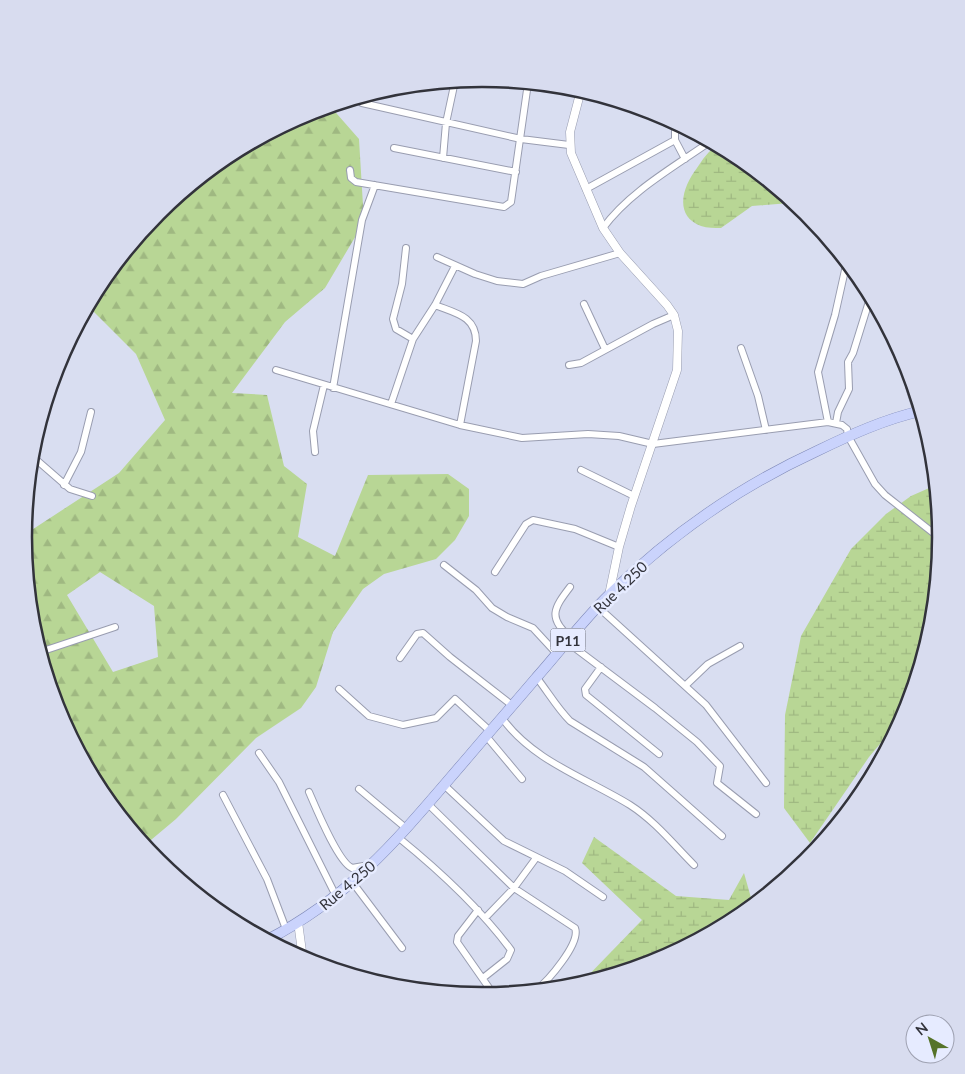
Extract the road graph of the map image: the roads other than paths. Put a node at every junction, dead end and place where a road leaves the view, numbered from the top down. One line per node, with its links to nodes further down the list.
1 (454, 88): 5 (street)
2 (527, 90): 7 (street)
3 (580, 98): 9 (street)
4 (362, 103): 5 (street)
5 (446, 123): 7 (street); 12 (street)
6 (675, 130): 8 (street)
7 (521, 139): 9 (street); 15 (street)
8 (676, 140): 13 (street); 17 (street)
9 (569, 145): 17 (street)
10 (705, 145): 13 (street)
11 (394, 148): 12 (street)
12 (443, 158): 15 (street)
13 (686, 159): 18 (street)
14 (350, 170): 16 (street)
15 (516, 172): 16 (street)
16 (375, 185): 34 (street)
17 (586, 189): 18 (street)
18 (603, 228): 20 (street)
19 (406, 248): 28 (street)
20 (620, 253): 22 (street); 27 (street)
21 (437, 257): 22 (street)
22 (455, 266): 25 (street)
23 (845, 270): 38 (street)
24 (584, 304): 30 (street)
25 (435, 305): 28 (street); 40 (street)
26 (868, 305): 39 (street)
27 (674, 315): 30 (street); 43 (street)
28 (414, 339): 35 (street)
29 (741, 348): 41 (street)
30 (605, 349): 31 (street)
31 (569, 365)
32 (276, 370): 33 (street)
33 (324, 385): 34 (street); 44 (street)
34 (333, 388): 35 (street)
35 (391, 404): 40 (street)
36 (91, 412): 47 (street)
37 (915, 413): 42 (main road, Rue 4.250 / P11)
38 (828, 422): 39 (street); 41 (street)
39 (836, 424): 42 (street)
40 (460, 425): 43 (street)
41 (766, 430): 43 (street)
42 (848, 436): 50 (street); 55 (main road, Rue 4.250 / P11)
43 (653, 444): 49 (street)
44 (315, 452)
45 (39, 462): 47 (street)
46 (581, 470): 49 (street)
47 (64, 485): 48 (street)
48 (92, 496)
49 (634, 496): 51 (street)
50 (932, 532)
51 (619, 547): 53 (street); 55 (street)
52 (444, 565): 61 (street)
53 (496, 572)
54 (570, 587): 58 (street)
55 (609, 595): 56 (main road, Rue 4.250 / P11)
56 (598, 607): 58 (main road, Rue 4.250 / P11); 65 (street)
57 (115, 627): 60 (street)
58 (569, 640): 61 (main road, Rue 4.250 / P11); 63 (street)
59 (740, 646): 65 (street)
60 (47, 650)
61 (557, 654): 64 (main road, Rue 4.250 / P11)
62 (400, 658): 67 (street)
63 (601, 667): 71 (street); 79 (street)
64 (537, 678): 67 (main road, Rue 4.250 / P11); 81 (street)
65 (686, 685): 73 (street)
66 (339, 689): 69 (street)
67 (512, 706): 68 (main road, Rue 4.250 / P11)
68 (502, 718): 69 (main road, Rue 4.250 / P11); 85 (street)
69 (488, 734): 72 (street); 74 (main road, Rue 4.250 / P11)
70 (259, 753): 88 (street)
71 (659, 754)
72 (522, 779)
73 (766, 783)
74 (444, 785): 78 (main road, Rue 4.250 / P11); 83 (street)
75 (358, 789): 80 (street)
76 (310, 792): 84 (street)
77 (223, 795): 93 (street)
78 (428, 804): 80 (main road, Rue 4.250 / P11); 87 (street)
79 (756, 814)
80 (407, 829): 82 (main road, Rue 4.250 / P11)
81 (722, 836)
82 (399, 838): 84 (main road, Rue 4.250 / P11); 90 (street)
83 (536, 858): 87 (street); 89 (street)
84 (373, 864): 86 (main road, Rue 4.250 / P11)
85 (694, 865)
86 (353, 883): 88 (main road, Rue 4.250 / P11); 95 (street)
87 (514, 888): 91 (street); 98 (street)
88 (336, 896): 92 (main road, Rue 4.250 / P11)
89 (603, 897)
90 (478, 910): 91 (street); 97 (street)
91 (486, 917): 97 (street)
92 (298, 922): 93 (main road, Rue 4.250 / P11); 96 (street)
93 (286, 930): 94 (main road, Rue 4.250 / P11)
94 (274, 936)
95 (402, 948)
96 (302, 949)
97 (483, 978): 99 (street)
98 (543, 983)
99 (489, 987)

